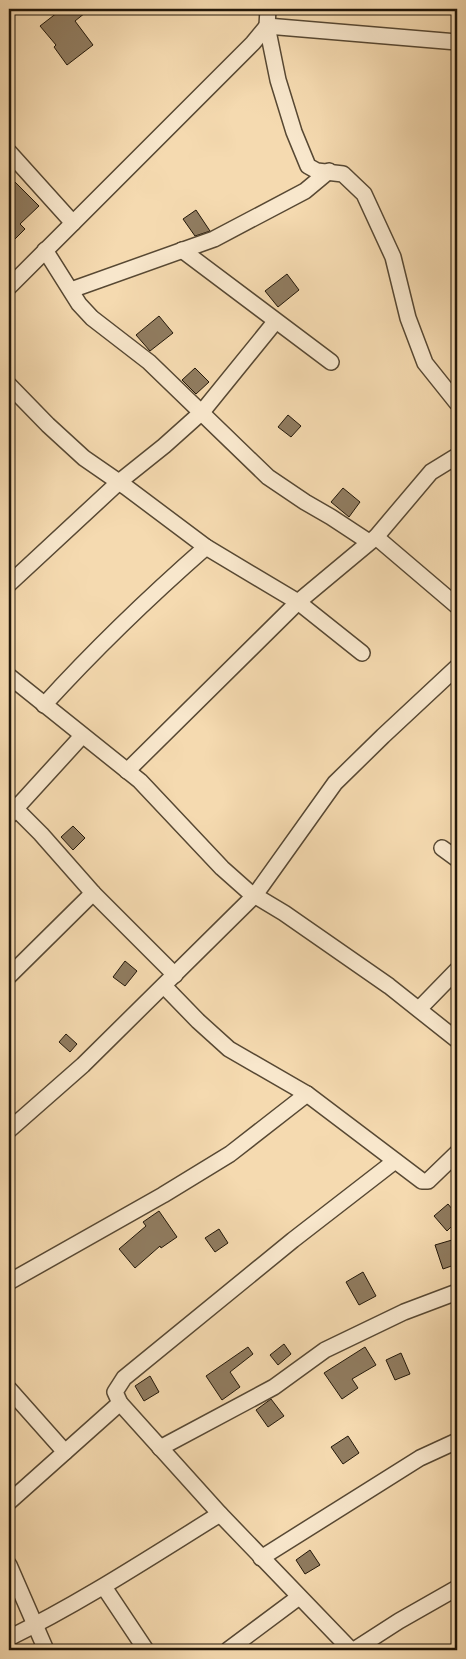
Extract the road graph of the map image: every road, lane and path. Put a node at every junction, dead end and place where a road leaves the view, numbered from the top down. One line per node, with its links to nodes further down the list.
1 (268, 9): 2 (street)
2 (267, 26): 3 (street); 5 (street); 6 (street)
3 (457, 42)
4 (9, 152): 6 (street)
5 (329, 171): 8 (street); 14 (street)
6 (73, 223): 7 (street)
7 (45, 250): 9 (street); 10 (street)
8 (182, 250): 10 (street); 11 (street)
9 (9, 287)
10 (71, 290): 16 (street)
11 (275, 322): 12 (street); 16 (street)
12 (331, 362)
13 (9, 385): 18 (street)
14 (451, 386): 15 (street)
15 (457, 403)
16 (202, 412): 18 (street); 19 (street)
17 (457, 456): 19 (street)
18 (119, 482): 20 (street); 21 (street)
19 (372, 539): 22 (street); 23 (street)
20 (206, 547): 22 (street); 27 (street)
21 (9, 584)
22 (298, 602): 24 (street); 29 (street)
23 (457, 606)
24 (362, 653)
25 (457, 667): 34 (street)
26 (9, 676): 27 (street)
27 (44, 705): 28 (street)
28 (82, 736): 29 (street); 30 (street)
29 (127, 771): 34 (street)
30 (11, 809): 33 (street)
31 (442, 848): 32 (street)
32 (457, 859)
33 (93, 893): 36 (street); 37 (street)
34 (255, 895): 36 (street); 39 (street)
35 (457, 970): 39 (street)
36 (175, 975): 38 (street)
37 (9, 976)
38 (164, 986): 41 (street); 42 (street)
39 (419, 1009): 40 (street)
40 (457, 1040)
41 (308, 1094): 44 (street); 45 (street)
42 (9, 1130)
43 (457, 1153): 44 (street)
44 (395, 1161): 48 (street)
45 (9, 1282)
46 (457, 1292): 50 (street)
47 (9, 1389): 51 (street)
48 (120, 1403): 50 (street); 51 (street)
49 (457, 1440): 54 (street)
50 (160, 1448): 53 (street)
51 (66, 1452): 52 (street)
52 (9, 1502)
53 (220, 1514): 54 (street); 56 (street)
54 (261, 1558): 58 (street)
55 (9, 1564): 59 (street)
56 (104, 1587): 59 (street); 62 (street)
57 (457, 1588): 64 (street)
58 (298, 1597): 63 (street); 64 (street)
59 (35, 1625): 60 (street); 61 (street)
60 (9, 1638)
61 (46, 1650)
62 (146, 1650)
63 (228, 1650)
64 (352, 1650)

